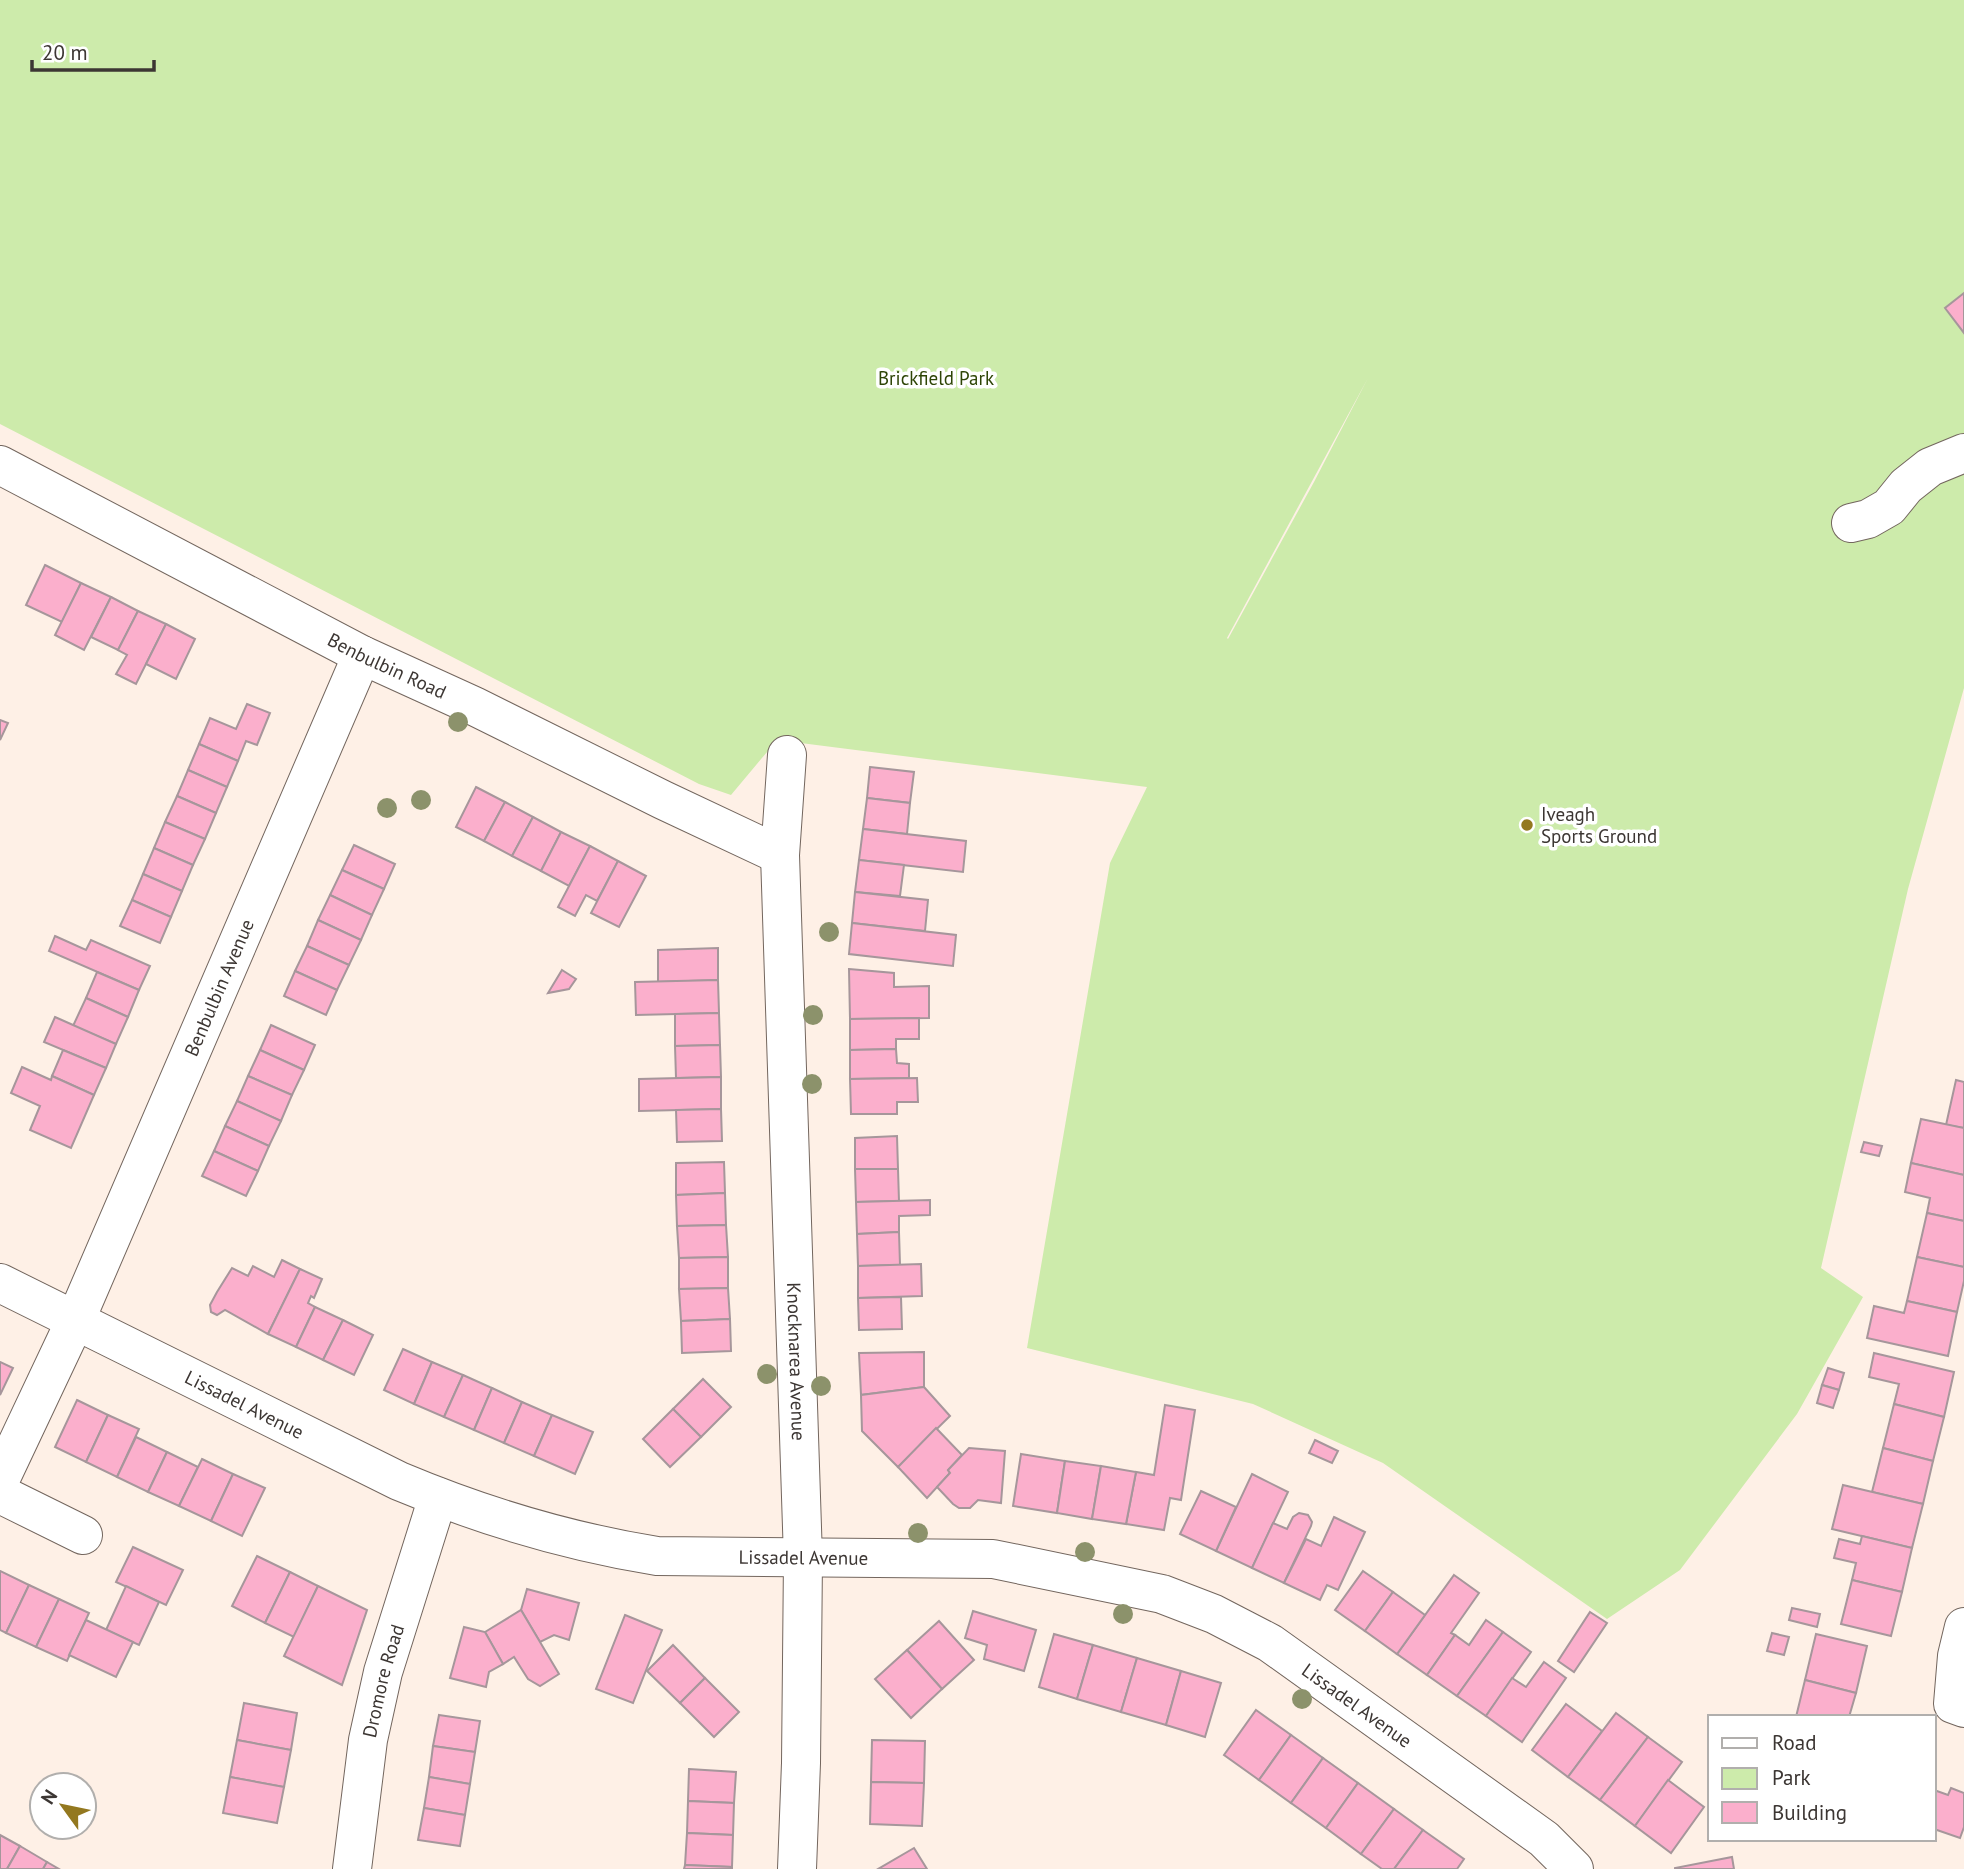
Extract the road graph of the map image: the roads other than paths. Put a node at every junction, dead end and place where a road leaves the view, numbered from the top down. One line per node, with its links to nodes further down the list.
1 (1964, 453): 3 (street)
2 (0, 465): 4 (street, Benbulbin Road)
3 (1851, 523)
4 (362, 655): 6 (street, Benbulbin Road); 8 (street, Benbulbin Avenue)
5 (787, 755): 6 (street, Knocknarea Avenue)
6 (780, 855): 13 (street, Knocknarea Avenue)
7 (0, 1283): 8 (street, Lissadel Avenue)
8 (76, 1319): 9 (street, Benbulbin Avenue); 11 (street, Lissadel Avenue)
9 (0, 1480)
10 (0, 1494): 12 (street)
11 (438, 1497): 13 (street, Lissadel Avenue); 16 (street, Dromore Road)
12 (83, 1535)
13 (803, 1558): 17 (street, Knocknarea Avenue); 18 (street, Lissadel Avenue)
14 (1964, 1627): 15 (street)
15 (1964, 1708)
16 (352, 1869)
17 (797, 1869)
18 (1574, 1869)

